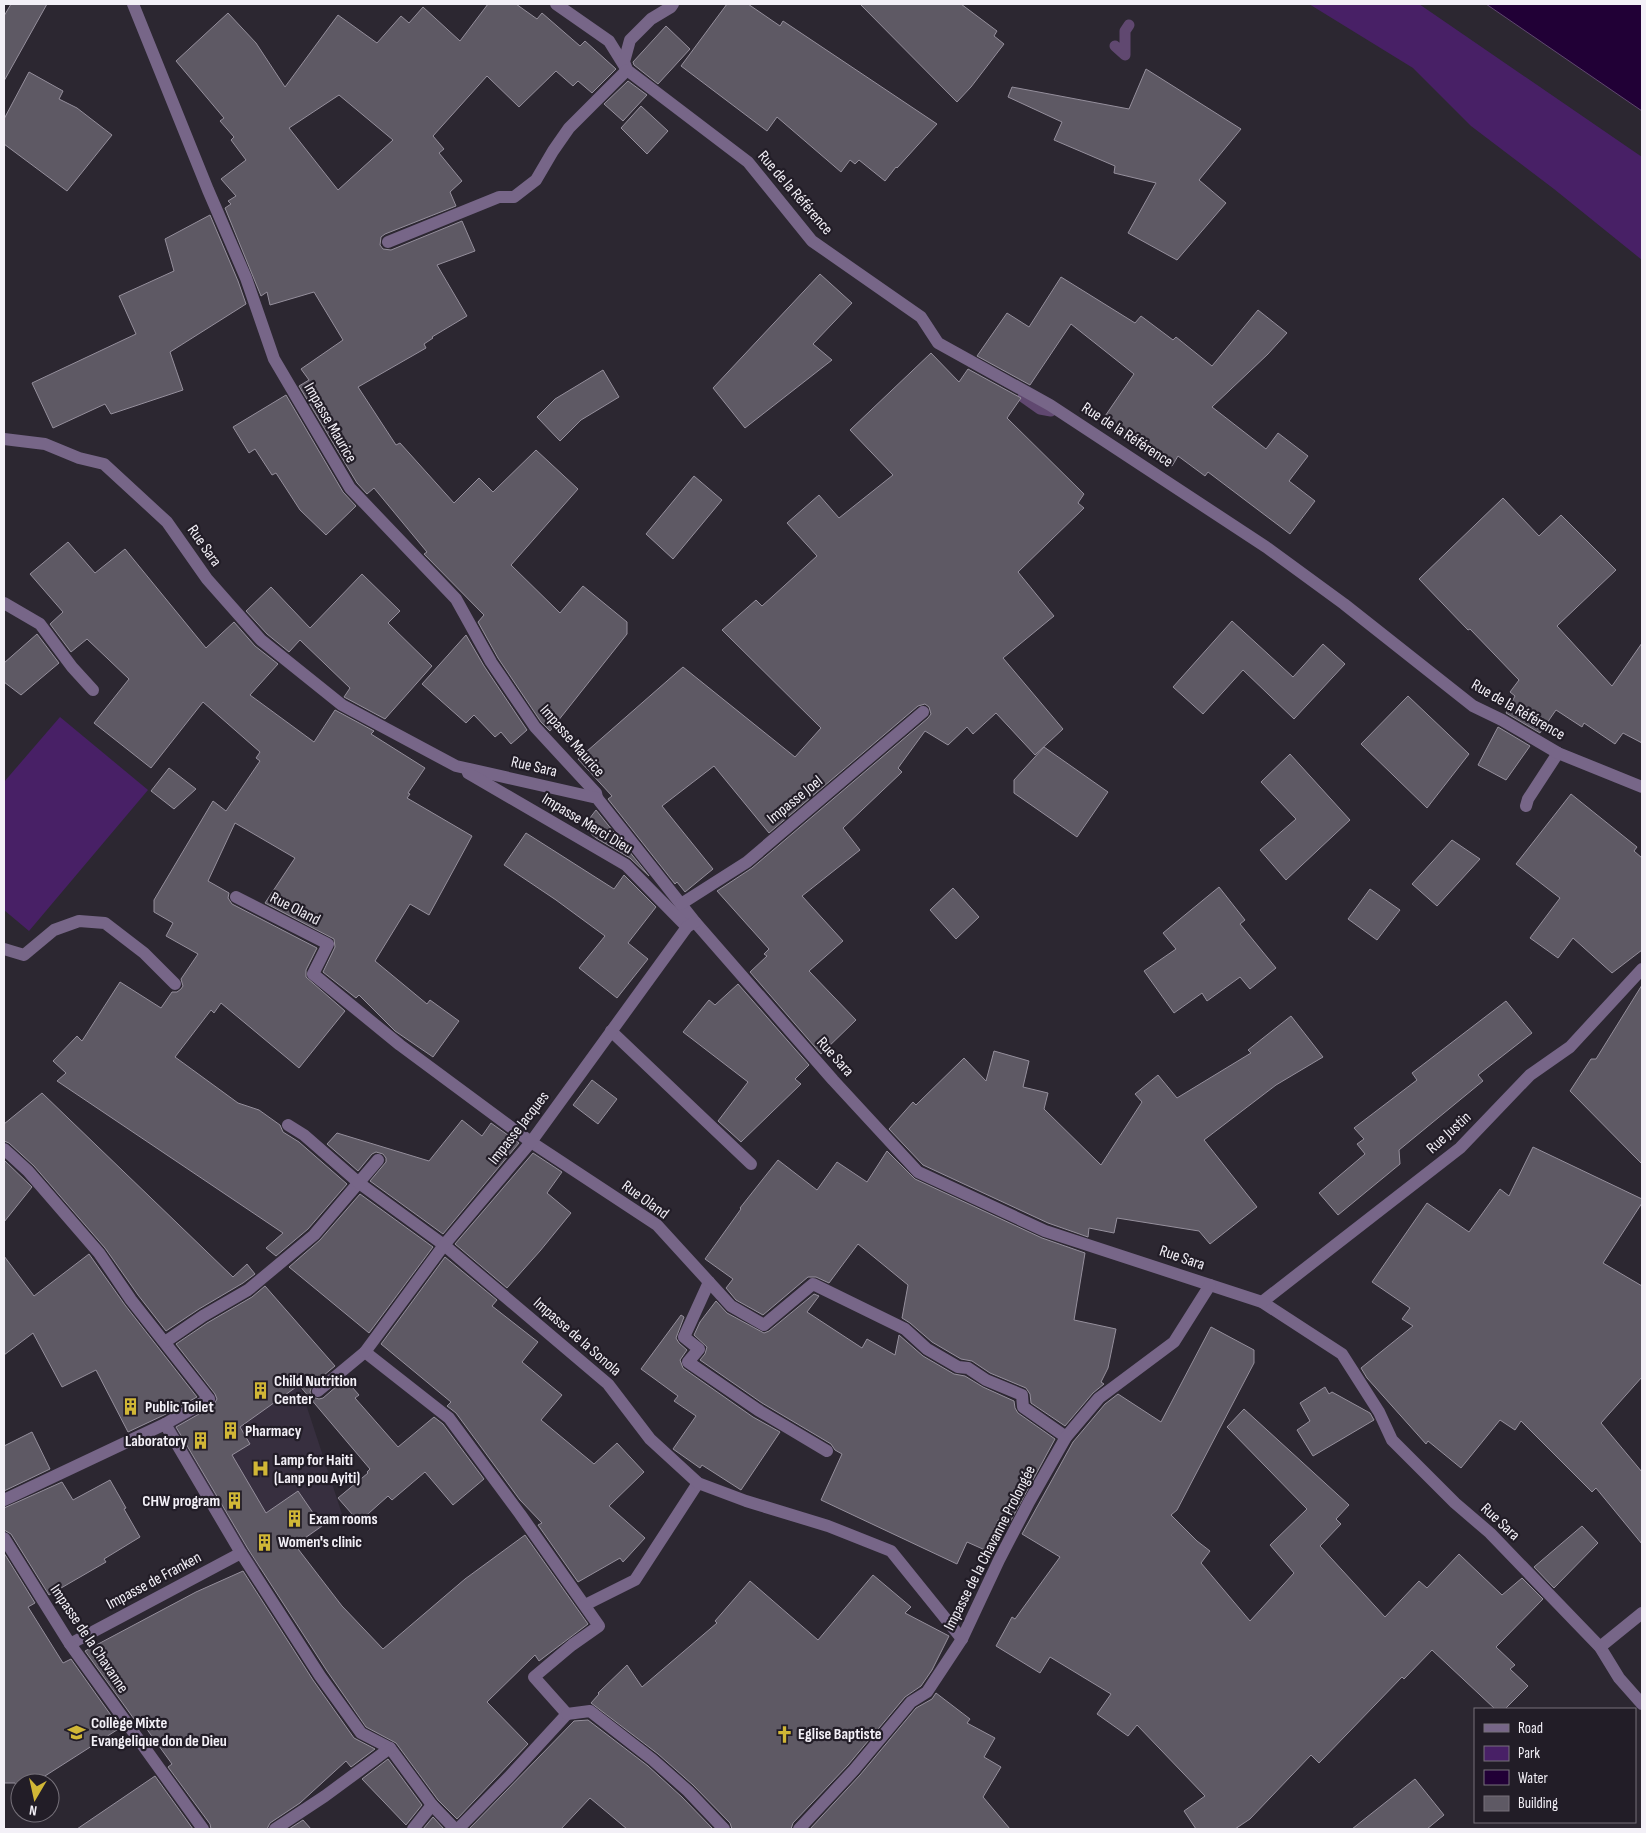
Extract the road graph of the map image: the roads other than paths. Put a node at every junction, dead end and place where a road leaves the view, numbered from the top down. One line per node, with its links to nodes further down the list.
1 (133, 4): 13 (street, Impasse Maurice)
2 (556, 4): 4 (street)
3 (673, 4): 4 (street)
4 (627, 70): 5 (street); 10 (street, Rue de la Référence)
5 (388, 242)
6 (4, 439): 11 (street, Rue Sara)
7 (4, 603): 8 (street)
8 (93, 690)
9 (924, 712): 16 (street, Impasse Joel)
10 (1558, 753): 12 (street, Rue de la Référence); 14 (street)
11 (456, 766): 13 (street, Rue Sara); 17 (street, Impasse Merci Dieu)
12 (1642, 787)
13 (597, 798): 16 (street, Rue Sara)
14 (1526, 806)
15 (236, 897): 23 (street, Rue Oland)
16 (681, 904): 17 (street, Rue Sara)
17 (691, 924): 21 (street, Impasse Jacques); 30 (street, Rue Sara)
18 (4, 950): 20 (street)
19 (1642, 970): 31 (street, Rue Justin)
20 (175, 984)
21 (611, 1031): 23 (street, Impasse Jacques); 26 (street)
22 (288, 1125): 27 (street, Impasse de la Sonola)
23 (531, 1142): 28 (street, Impasse Jacques); 29 (street, Rue Oland)
24 (4, 1149): 32 (street)
25 (378, 1160): 27 (street)
26 (751, 1164)
27 (359, 1183): 28 (street, Impasse de la Sonola); 32 (street)
28 (444, 1245): 33 (street, Impasse Jacques); 38 (street, Impasse de la Sonola)
29 (709, 1282): 36 (street, Rue Oland); 37 (street)
30 (1210, 1285): 31 (street, Rue Sara); 36 (street, Impasse de la Chavanne Prolongée)
31 (1262, 1302): 46 (street, Rue Sara)
32 (165, 1342): 35 (street)
33 (365, 1352): 34 (street, Impasse Jacques); 42 (street)
34 (318, 1391)
35 (165, 1424): 39 (street); 41 (street)
36 (1066, 1437): 44 (street, Impasse de la Chavanne Prolongée)
37 (827, 1450)
38 (698, 1483): 42 (street); 44 (street, Impasse de la Sonola)
39 (4, 1500)
40 (4, 1538): 45 (street, Impasse de la Chavanne)
41 (241, 1553): 45 (street, Impasse de Franken); 49 (street)
42 (585, 1605): 48 (street)
43 (1642, 1614): 46 (street)
44 (962, 1639): 57 (street, Impasse de la Chavanne Prolongée)
45 (70, 1644): 51 (street, Impasse de la Chavanne)
46 (1600, 1647): 47 (street, Rue Sara)
47 (1642, 1704)
48 (567, 1714): 55 (street); 56 (street)
49 (390, 1748): 50 (street); 52 (street)
50 (432, 1805): 53 (street); 54 (street)
51 (203, 1829)
52 (275, 1829)
53 (413, 1829)
54 (454, 1829)
55 (458, 1829)
56 (724, 1829)
57 (799, 1829)

